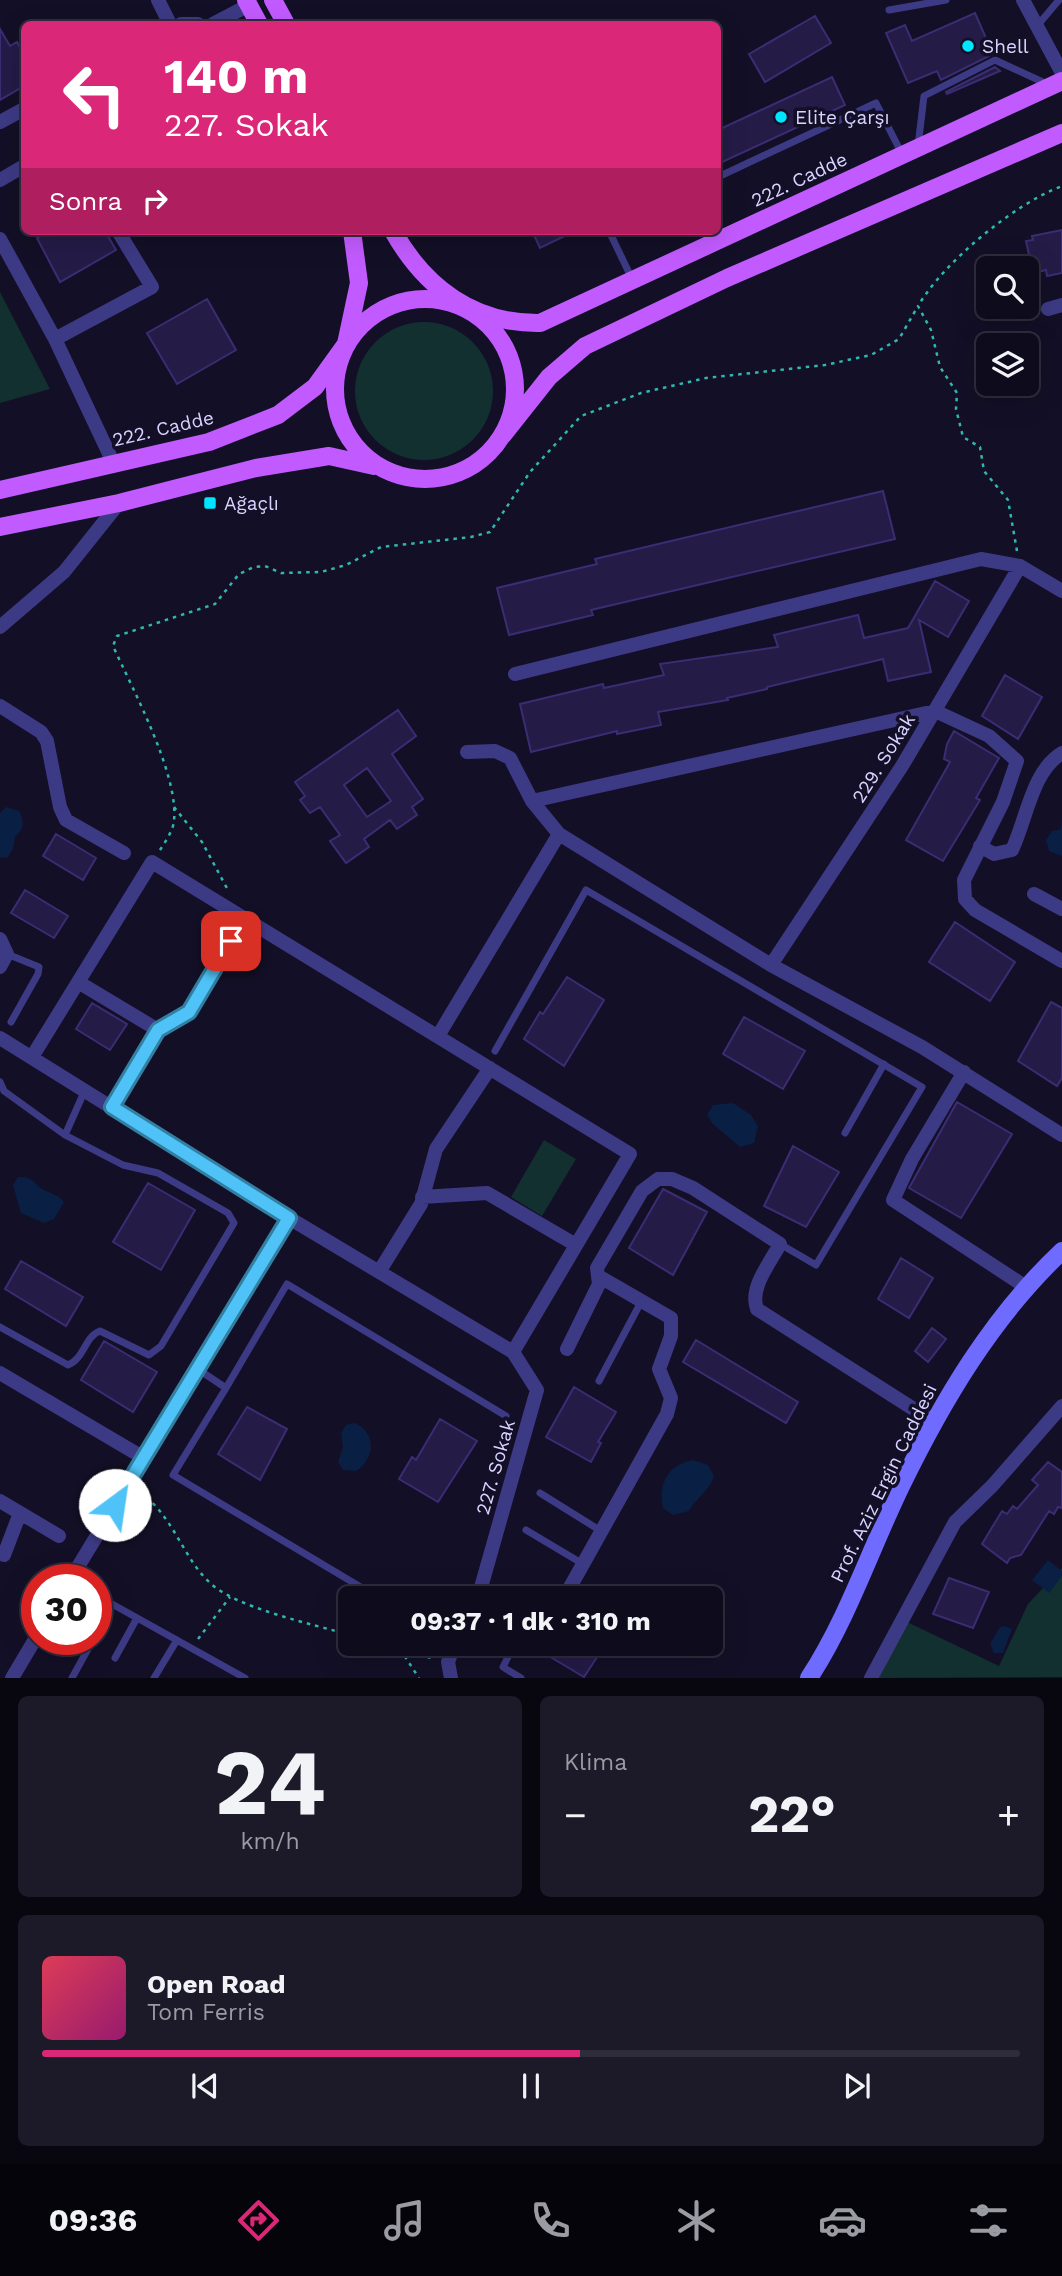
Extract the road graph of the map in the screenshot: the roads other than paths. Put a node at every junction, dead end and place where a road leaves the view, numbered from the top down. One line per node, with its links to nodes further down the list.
1 (159, 0): 8 (street)
2 (273, 0): 11 (main road)
3 (946, 0): 7 (lane)
4 (1023, 0): 12 (street)
5 (1059, 0): 12 (lane)
6 (248, 3): 9 (street); 10 (main road)
7 (889, 10)
8 (169, 21)
9 (218, 21)
10 (257, 21)
11 (284, 21)
12 (1036, 27): 13 (street)
13 (1058, 80): 17 (main road, 222. Cadde); 17 (lane)
14 (21, 110): 15 (street)
15 (0, 122)
16 (1062, 133): 30 (main road)
17 (910, 151): 19 (lane); 26 (main road, 222. Cadde)
18 (21, 168): 20 (street)
19 (721, 176)
20 (0, 180)
21 (120, 235): 28 (street)
22 (353, 235): 29 (main road)
23 (395, 235): 27 (main road)
24 (611, 235): 26 (lane)
25 (0, 239): 28 (street)
26 (634, 281): 27 (main road, 222. Cadde)
27 (472, 312): 29 (main road); 30 (main road)
28 (55, 339): 31 (street)
29 (346, 344): 31 (main road, 222. Cadde); 32 (main road)
30 (503, 435): 32 (main road)
31 (113, 462): 33 (main road, 222. Cadde)
32 (378, 466): 34 (main road)
33 (0, 490)
34 (119, 503): 35 (main road); 38 (street)
35 (0, 527)
36 (1020, 566): 37 (street); 39 (street); 41 (street, 229. Sokak)
37 (1062, 591)
38 (0, 627)
39 (515, 674)
40 (0, 706): 47 (street)
41 (935, 711): 44 (street); 46 (street); 54 (street, 229. Sokak)
42 (467, 752): 44 (street)
43 (1062, 752): 46 (street)
44 (532, 801): 45 (street)
45 (559, 834): 54 (street); 58 (street)
46 (979, 846): 53 (street)
47 (124, 853)
48 (1034, 894): 49 (street)
49 (1062, 909)
50 (244, 918): 55 (street); 57 (street); 58 (street)
51 (0, 939): 52 (street)
52 (4, 960): 56 (lane)
53 (1062, 961)
54 (771, 965): 64 (street)
55 (78, 982): 57 (street); 61 (street)
56 (11, 1022)
57 (158, 1030): 67 (street)
58 (438, 1036): 63 (street)
59 (0, 1038): 61 (street)
60 (495, 1051): 62 (lane)
61 (32, 1057): 66 (street)
62 (884, 1064): 68 (lane); 73 (lane)
63 (491, 1068): 71 (street); 74 (street)
64 (964, 1072): 70 (street); 78 (street)
65 (0, 1082): 69 (lane)
66 (85, 1090): 67 (street); 69 (lane)
67 (112, 1107): 72 (street)
68 (845, 1133)
69 (65, 1135): 80 (lane)
70 (1062, 1135)
71 (422, 1197): 74 (street); 76 (street)
72 (289, 1218): 76 (street); 83 (street)
73 (780, 1244): 77 (street); 89 (street)
74 (576, 1245): 82 (street)
75 (1062, 1251): 78 (street, Prof. Aziz Ergin Caddesi)
76 (379, 1272): 82 (street)
77 (600, 1277): 79 (street); 81 (street)
78 (1026, 1287): 89 (street, Prof. Aziz Ergin Caddesi)
79 (641, 1301): 85 (lane); 95 (street)
80 (0, 1327)
81 (566, 1349)
82 (513, 1352): 101 (street, 227. Sokak)
83 (199, 1370): 86 (lane); 90 (street)
84 (0, 1373): 90 (street)
85 (599, 1381)
86 (226, 1388): 88 (lane); 100 (lane)
87 (1062, 1406): 118 (street)
88 (506, 1416)
89 (934, 1422): 117 (street, Prof. Aziz Ergin Caddesi)
90 (144, 1458): 98 (street)
91 (540, 1493): 95 (lane)
92 (0, 1501): 93 (street)
93 (20, 1513): 96 (street); 97 (street)
94 (526, 1530): 99 (lane)
95 (601, 1531): 99 (street)
96 (59, 1536)
97 (1, 1556)
98 (80, 1564)
99 (583, 1564): 102 (street)
100 (359, 1586)
101 (481, 1586)
102 (571, 1586)
103 (112, 1604): 104 (lane)
104 (137, 1618): 105 (lane); 110 (lane)
105 (177, 1640): 113 (lane); 114 (lane)
106 (26, 1655): 111 (street)
107 (85, 1655): 112 (lane)
108 (450, 1656): 115 (street)
109 (508, 1656): 116 (lane)
110 (115, 1658)
111 (12, 1678)
112 (72, 1678)
113 (155, 1678)
114 (245, 1678)
115 (451, 1678)
116 (521, 1678)
117 (809, 1678)
118 (871, 1678)

